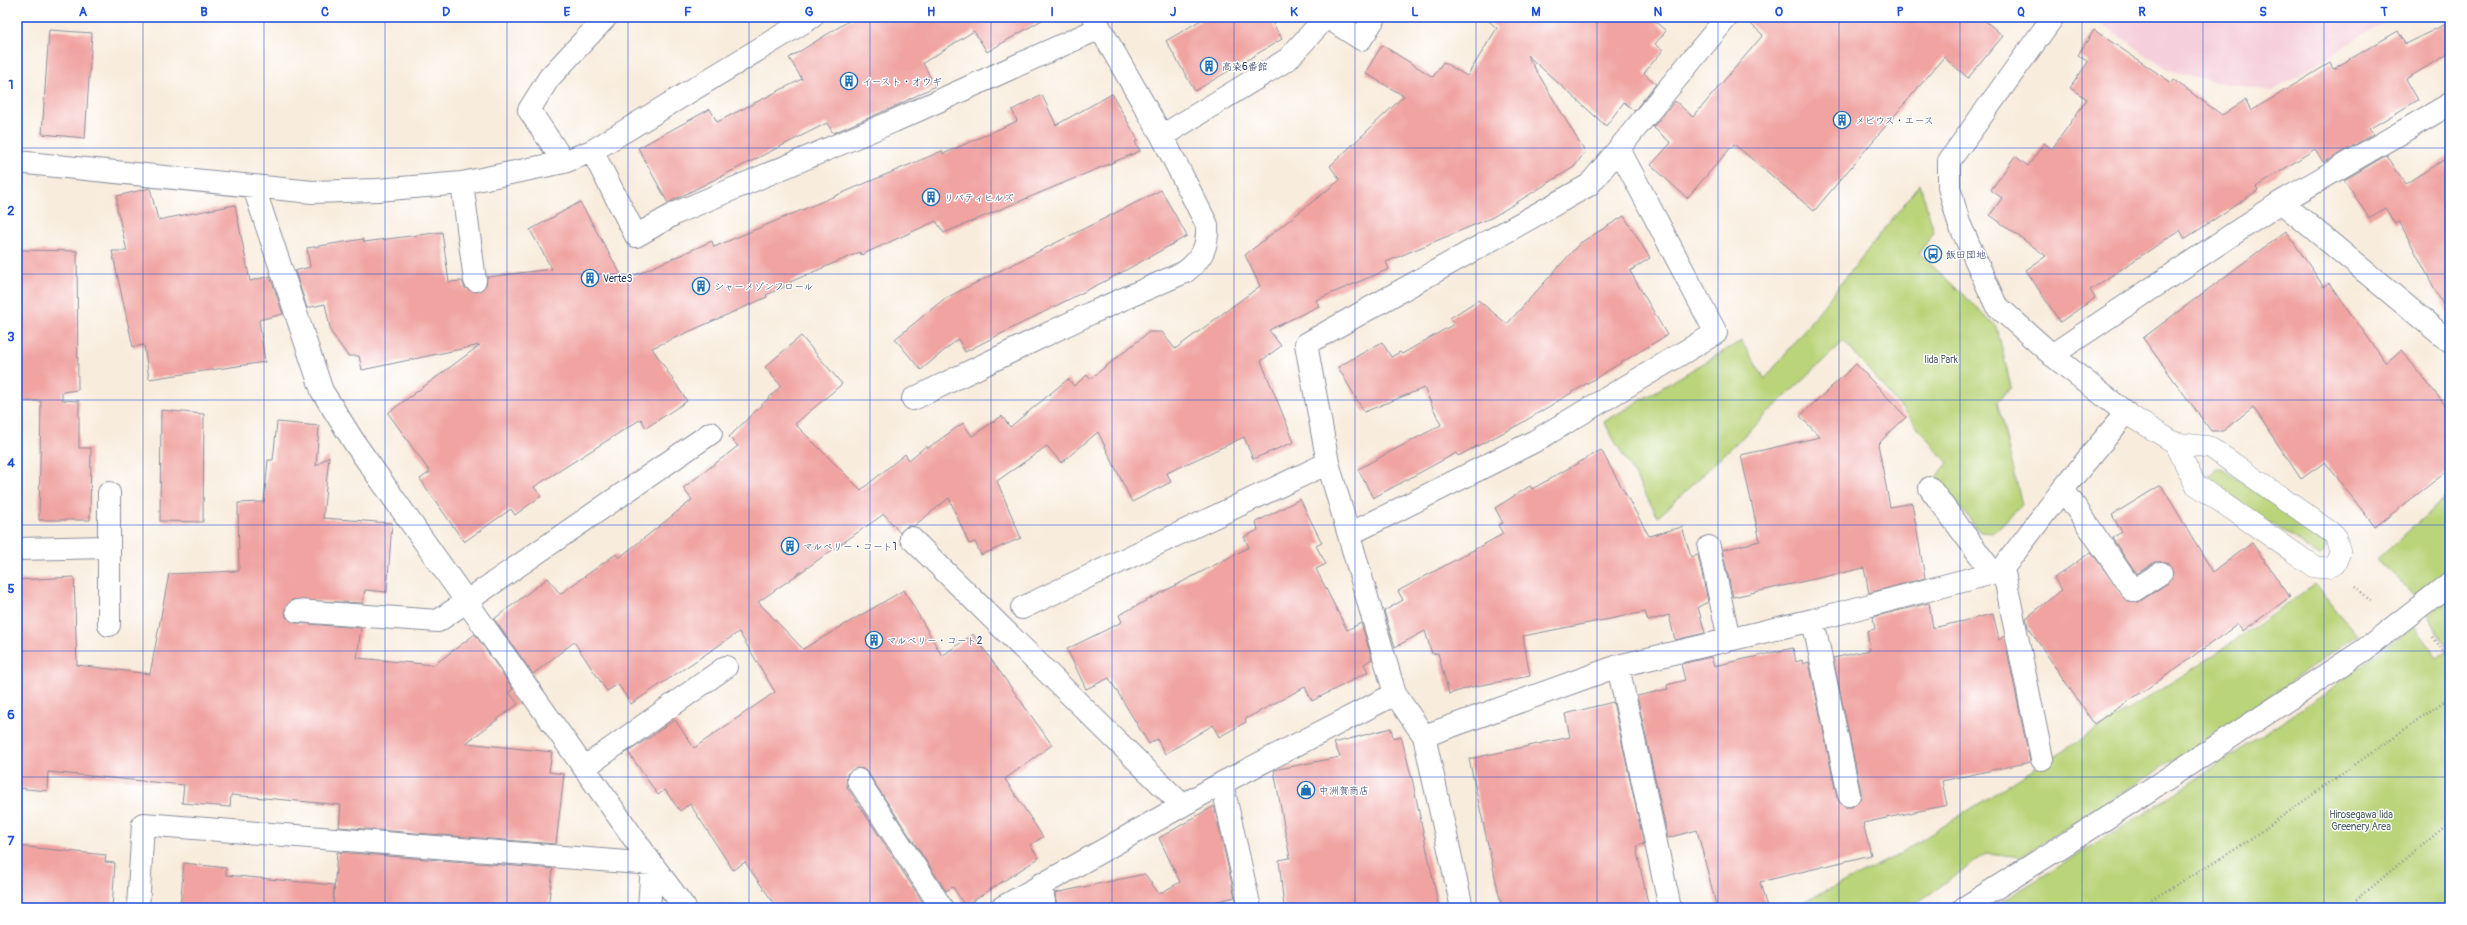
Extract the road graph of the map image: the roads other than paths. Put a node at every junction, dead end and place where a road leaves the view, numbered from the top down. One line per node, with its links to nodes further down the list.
1 (606, 17): 13 (street)
2 (812, 17): 11 (street)
3 (1326, 17): 4 (street); 9 (street)
4 (1375, 17)
5 (1727, 17): 10 (street)
6 (2053, 17): 19 (street)
7 (1097, 22): 9 (street); 11 (street)
8 (2450, 104): 16 (street)
9 (1162, 136): 20 (street)
10 (1619, 149): 24 (street); 28 (street)
11 (592, 151): 13 (street)
12 (17, 162): 15 (street)
13 (564, 162): 14 (street)
14 (462, 183): 15 (street); 17 (street)
15 (254, 188): 36 (street)
16 (2281, 202): 18 (street); 19 (street)
17 (475, 280)
18 (2450, 342)
19 (2052, 354): 21 (street)
20 (913, 399)
21 (2126, 413): 23 (lane); 26 (street)
22 (712, 433): 36 (street)
23 (2175, 443): 23 (lane)
24 (1328, 463): 28 (street); 37 (street)
25 (1930, 488): 33 (street)
26 (2063, 489): 33 (street); 34 (street)
27 (109, 493): 30 (street)
28 (1350, 534): 44 (street)
29 (911, 538): 51 (street)
30 (108, 547): 32 (street); 40 (street)
31 (1709, 547): 41 (street)
32 (17, 549)
33 (1998, 570): 39 (street); 46 (street)
34 (2160, 573)
35 (2450, 583): 63 (street)
36 (466, 601): 38 (street); 47 (street)
37 (1022, 608)
38 (296, 611)
39 (1813, 620): 41 (street); 50 (street)
40 (108, 625)
41 (1729, 639): 42 (street)
42 (1618, 666): 45 (street); 62 (street)
43 (726, 667): 47 (street)
44 (1396, 694): 45 (street); 49 (street)
45 (1424, 736): 61 (street)
46 (2042, 759)
47 (585, 767): 52 (street)
48 (858, 780): 57 (street)
49 (1222, 783): 51 (street); 60 (street)
50 (1849, 795)
51 (1182, 805): 53 (street)
52 (652, 864): 54 (street); 55 (street); 56 (street)
53 (1041, 884): 58 (street); 59 (street)
54 (138, 908)
55 (649, 908)
56 (685, 908)
57 (942, 908)
58 (1001, 908)
59 (1045, 908)
60 (1250, 908)
61 (1462, 908)
62 (1670, 908)
63 (1964, 908)

